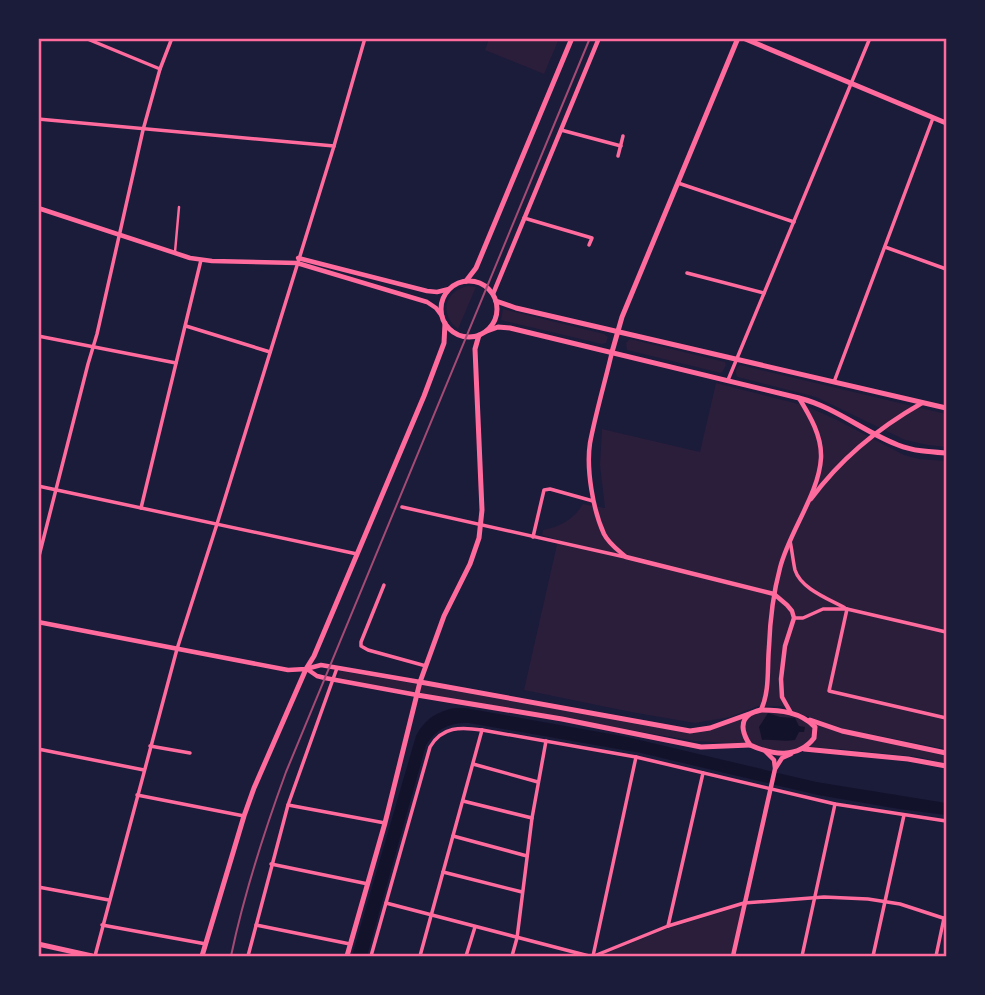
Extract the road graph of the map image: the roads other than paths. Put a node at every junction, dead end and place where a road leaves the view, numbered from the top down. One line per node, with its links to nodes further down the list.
1 (85, 38): 8 (street)
2 (172, 38): 8 (street)
3 (365, 38): 16 (street)
4 (572, 38): 32 (main road)
5 (599, 38): 14 (street)
6 (740, 38): 9 (main road); 19 (main road)
7 (870, 38): 9 (street)
8 (160, 69): 13 (street)
9 (852, 83): 10 (main road); 23 (street)
10 (934, 117): 12 (main road); 26 (street)
11 (38, 120): 13 (street)
12 (947, 123)
13 (143, 130): 16 (street); 24 (street)
14 (561, 130): 17 (street); 22 (street)
15 (623, 136): 17 (street)
16 (334, 146): 29 (street)
17 (621, 146): 18 (street)
18 (618, 156)
19 (678, 183): 23 (street); 41 (main road)
20 (179, 207): 27 (street)
21 (38, 208): 24 (street)
22 (524, 218): 25 (street); 35 (street)
23 (794, 222): 34 (street)
24 (119, 234): 27 (street); 44 (street)
25 (589, 245)
26 (885, 247): 30 (street); 50 (street)
27 (175, 254): 28 (street)
28 (201, 261): 29 (street); 39 (street)
29 (298, 261): 33 (street); 37 (street); 45 (street)
30 (946, 268)
31 (687, 273): 34 (street)
32 (466, 281): 33 (main road); 35 (main road)
33 (449, 289): 37 (main road)
34 (764, 293): 47 (street)
35 (493, 294): 36 (main road)
36 (496, 301): 40 (main road); 41 (main road)
37 (442, 316): 38 (main road)
38 (445, 323): 42 (main road); 65 (main road)
39 (186, 326): 45 (street); 48 (street)
40 (487, 331): 42 (main road); 46 (main road)
41 (618, 331): 46 (main road); 47 (main road)
42 (479, 335): 62 (main road)
43 (38, 336): 44 (street)
44 (93, 347): 48 (street); 56 (street)
45 (270, 352): 61 (street)
46 (612, 352): 49 (main road); 57 (street)
47 (736, 359): 49 (street); 50 (main road)
48 (177, 363): 59 (street)
49 (728, 380): 51 (main road)
50 (834, 382): 52 (main road)
51 (799, 398): 54 (main road); 60 (street)
52 (923, 402): 53 (main road); 60 (street)
53 (947, 408)
54 (947, 453)
55 (38, 486): 56 (street)
56 (57, 490): 59 (street); 67 (street)
57 (593, 501): 63 (street); 66 (street)
58 (402, 507): 62 (street)
59 (141, 508): 61 (street)
60 (804, 509): 64 (street)
61 (217, 524): 65 (street); 74 (street)
62 (481, 526): 63 (street); 75 (main road)
63 (533, 537): 66 (street)
64 (790, 538): 69 (street); 70 (street)
65 (357, 554): 77 (main road)
66 (626, 557): 69 (street)
67 (38, 560)
68 (384, 585): 75 (street)
69 (774, 594): 71 (street); 81 (street)
70 (847, 609): 71 (street); 73 (street); 85 (street)
71 (794, 618): 82 (street)
72 (38, 622): 74 (street)
73 (947, 632)
74 (177, 649): 77 (street); 89 (street)
75 (426, 666): 79 (main road)
76 (337, 668): 77 (street); 78 (street); 79 (street)
77 (306, 669): 78 (street); 109 (main road)
78 (332, 680): 80 (street); 107 (street)
79 (420, 682): 80 (main road); 83 (main road)
80 (416, 695): 88 (main road); 112 (main road)
81 (761, 710): 82 (main road); 83 (main road)
82 (791, 713): 84 (main road)
83 (749, 714): 88 (main road)
84 (802, 717): 90 (main road); 94 (main road)
85 (947, 718)
86 (482, 730): 87 (street); 97 (street); 123 (street)
87 (546, 741): 96 (street); 102 (street)
88 (750, 745): 92 (main road)
89 (150, 746): 93 (street); 99 (street)
90 (803, 748): 95 (main road); 98 (main road)
91 (38, 749): 99 (street)
92 (763, 749): 95 (main road); 100 (street)
93 (190, 753)
94 (947, 753)
95 (791, 754): 100 (street)
96 (636, 757): 101 (street); 143 (street)
97 (473, 764): 102 (street); 105 (street)
98 (947, 766)
99 (144, 770): 104 (street)
100 (774, 770): 103 (street)
101 (703, 773): 103 (street); 129 (street)
102 (538, 782): 110 (street)
103 (771, 787): 106 (street); 124 (street)
104 (137, 795): 109 (street); 121 (street)
105 (463, 801): 110 (street); 113 (street)
106 (835, 804): 108 (street); 120 (street)
107 (288, 805): 112 (street); 115 (street)
108 (904, 814): 111 (street); 122 (street)
109 (244, 816): 133 (main road)
110 (532, 818): 114 (street)
111 (947, 821)
112 (385, 823): 117 (main road)
113 (453, 836): 114 (street); 116 (street)
114 (527, 856): 119 (street)
115 (271, 864): 117 (street); 128 (street)
116 (443, 872): 119 (street); 125 (street)
117 (368, 884): 134 (main road)
118 (38, 887): 121 (street)
119 (523, 892): 131 (street)
120 (815, 898): 122 (street); 124 (street); 145 (street)
121 (108, 900): 127 (street)
122 (885, 901): 126 (street); 146 (street)
123 (386, 904): 125 (street); 139 (street)
124 (744, 904): 129 (street); 144 (street)
125 (432, 915): 130 (street); 140 (street)
126 (946, 918): 147 (street)
127 (102, 925): 133 (street); 135 (street)
128 (256, 925): 134 (street); 137 (street)
129 (668, 926): 143 (street)
130 (475, 927): 131 (street); 141 (street)
131 (517, 938): 142 (street); 143 (street)
132 (38, 944): 135 (main road)
133 (206, 944): 136 (main road)
134 (350, 944): 138 (main road)
135 (93, 957)
136 (202, 957)
137 (248, 957)
138 (346, 957)
139 (371, 957)
140 (420, 957)
141 (466, 957)
142 (512, 957)
143 (592, 957)
144 (733, 957)
145 (802, 957)
146 (873, 957)
147 (936, 957)

